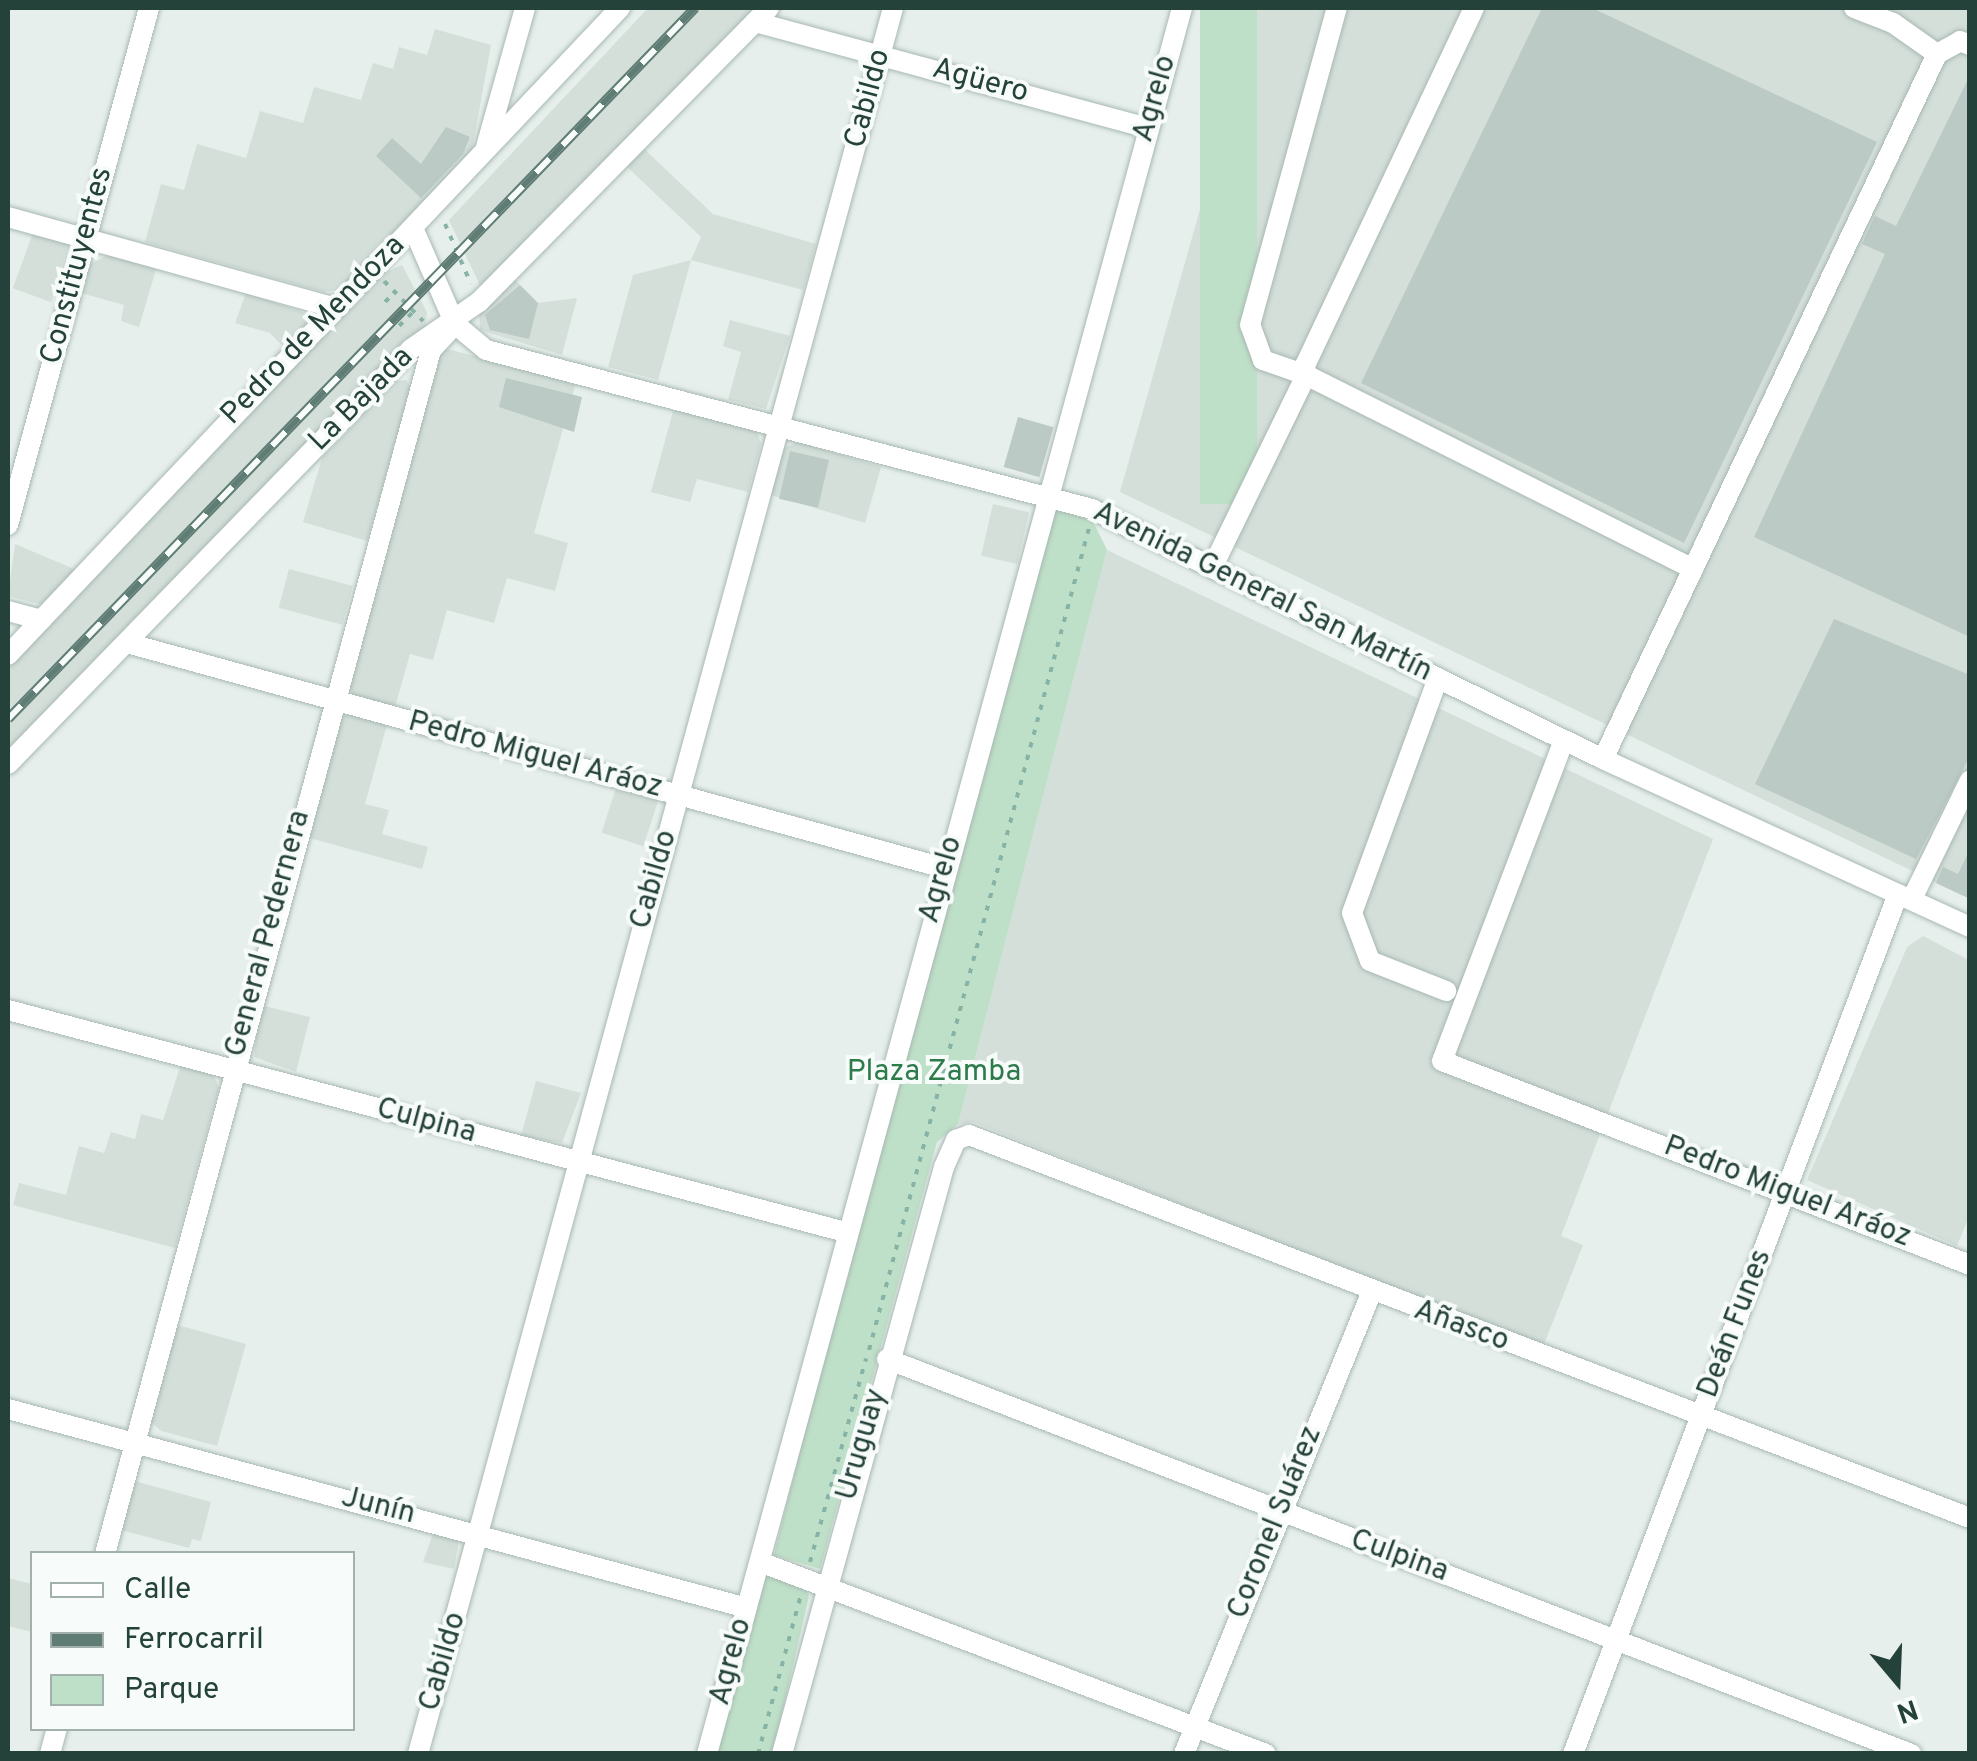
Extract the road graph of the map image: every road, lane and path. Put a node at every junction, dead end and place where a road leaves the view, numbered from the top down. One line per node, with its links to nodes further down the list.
1 (150, 8): 18 (street, Constituyentes)
2 (525, 8): 14 (street)
3 (620, 8): 14 (street, Pedro de Mendoza)
4 (893, 8): 12 (street, Cabildo)
5 (1182, 8): 13 (street, Agrelo)
6 (1338, 8): 28 (street)
7 (1474, 8): 28 (street)
8 (1854, 8): 11 (street)
9 (762, 15): 12 (street, Agüero); 22 (street, La Bajada)
10 (1970, 44): 11 (street)
11 (1937, 54): 34 (street)
12 (882, 55): 13 (street, Agüero); 29 (street, Cabildo)
13 (1147, 128): 30 (street, Agrelo)
14 (483, 154): 15 (street, Pedro de Mendoza)
15 (436, 203): 17 (street, Pedro de Mendoza); 22 (path)
16 (8, 217): 18 (street)
17 (413, 228): 19 (street, Pedro de Mendoza); 25 (street)
18 (86, 239): 23 (street); 32 (street, Constituyentes)
19 (372, 271): 20 (path); 23 (street, Pedro de Mendoza)
20 (396, 292): 21 (path); 24 (path)
21 (385, 302)
22 (480, 302): 25 (street, La Bajada)
23 (336, 308): 36 (street, Pedro de Mendoza)
24 (414, 311): 26 (path); 27 (path)
25 (455, 324): 27 (street, La Bajada); 29 (street, Avenida General San Martín); 40 (street, General Pedernera)
26 (399, 326)
27 (432, 332): 37 (street, La Bajada)
28 (1306, 375): 33 (street); 34 (street)
29 (778, 423): 30 (street, Avenida General San Martín); 45 (street, Cabildo)
30 (1050, 500): 33 (street, Avenida General San Martín); 46 (street, Agrelo)
31 (1092, 519): 67 (path)
32 (8, 525)
33 (1212, 568): 39 (street, Avenida General San Martín)
34 (1694, 568): 42 (street)
35 (8, 611): 36 (street)
36 (41, 620): 38 (street, Pedro de Mendoza)
37 (127, 643): 40 (street, Pedro Miguel Aráoz); 43 (street, La Bajada)
38 (8, 655)
39 (1438, 678): 41 (street, Avenida General San Martín); 49 (street)
40 (333, 700): 45 (street, Pedro Miguel Aráoz); 51 (street, General Pedernera)
41 (1564, 740): 42 (street, Avenida General San Martín); 54 (street, Pedro Miguel Aráoz)
42 (1603, 759): 47 (street, Avenida General San Martín)
43 (8, 764)
44 (1970, 780): 47 (street, Deán Funes)
45 (679, 796): 46 (street, Pedro Miguel Aráoz); 53 (street, Cabildo)
46 (944, 868): 55 (street, Agrelo)
47 (1905, 896): 48 (street, Avenida General San Martín); 54 (street, Deán Funes)
48 (1970, 927)
49 (1446, 991)
50 (8, 1010): 51 (street, Culpina)
51 (232, 1068): 53 (street, Culpina); 61 (street, General Pedernera)
52 (956, 1140): 57 (street, Añasco); 58 (street, Uruguay)
53 (576, 1163): 55 (street, Culpina); 64 (street, Cabildo)
54 (1787, 1192): 56 (street, Pedro Miguel Aráoz); 60 (street, Deán Funes)
55 (846, 1232): 66 (street, Agrelo)
56 (1970, 1265)
57 (1370, 1293): 60 (street, Añasco); 62 (street, Coronel Suárez)
58 (887, 1359): 62 (street, Culpina); 68 (street, Uruguay)
59 (8, 1409): 61 (street, Junín)
60 (1700, 1416): 63 (street, Añasco); 70 (street, Deán Funes)
61 (134, 1445): 64 (street, Junín); 65 (street, General Pedernera)
62 (1278, 1512): 70 (street, Culpina); 71 (street, Coronel Suárez)
63 (1970, 1518)
64 (482, 1533): 69 (street, Junín); 72 (street, Cabildo)
65 (105, 1551)
66 (760, 1562): 68 (street); 69 (street, Agrelo)
67 (809, 1565)
68 (814, 1584): 71 (street); 74 (path); 75 (street, Uruguay)
69 (747, 1608): 73 (street, Agrelo)
70 (1620, 1640): 78 (street, Deán Funes); 79 (street, Culpina)
71 (1195, 1727): 76 (street, Coronel Suárez); 77 (street)
72 (418, 1754)
73 (707, 1754)
74 (758, 1754)
75 (782, 1754)
76 (1184, 1754)
77 (1266, 1754)
78 (1572, 1754)
79 (1911, 1754)

